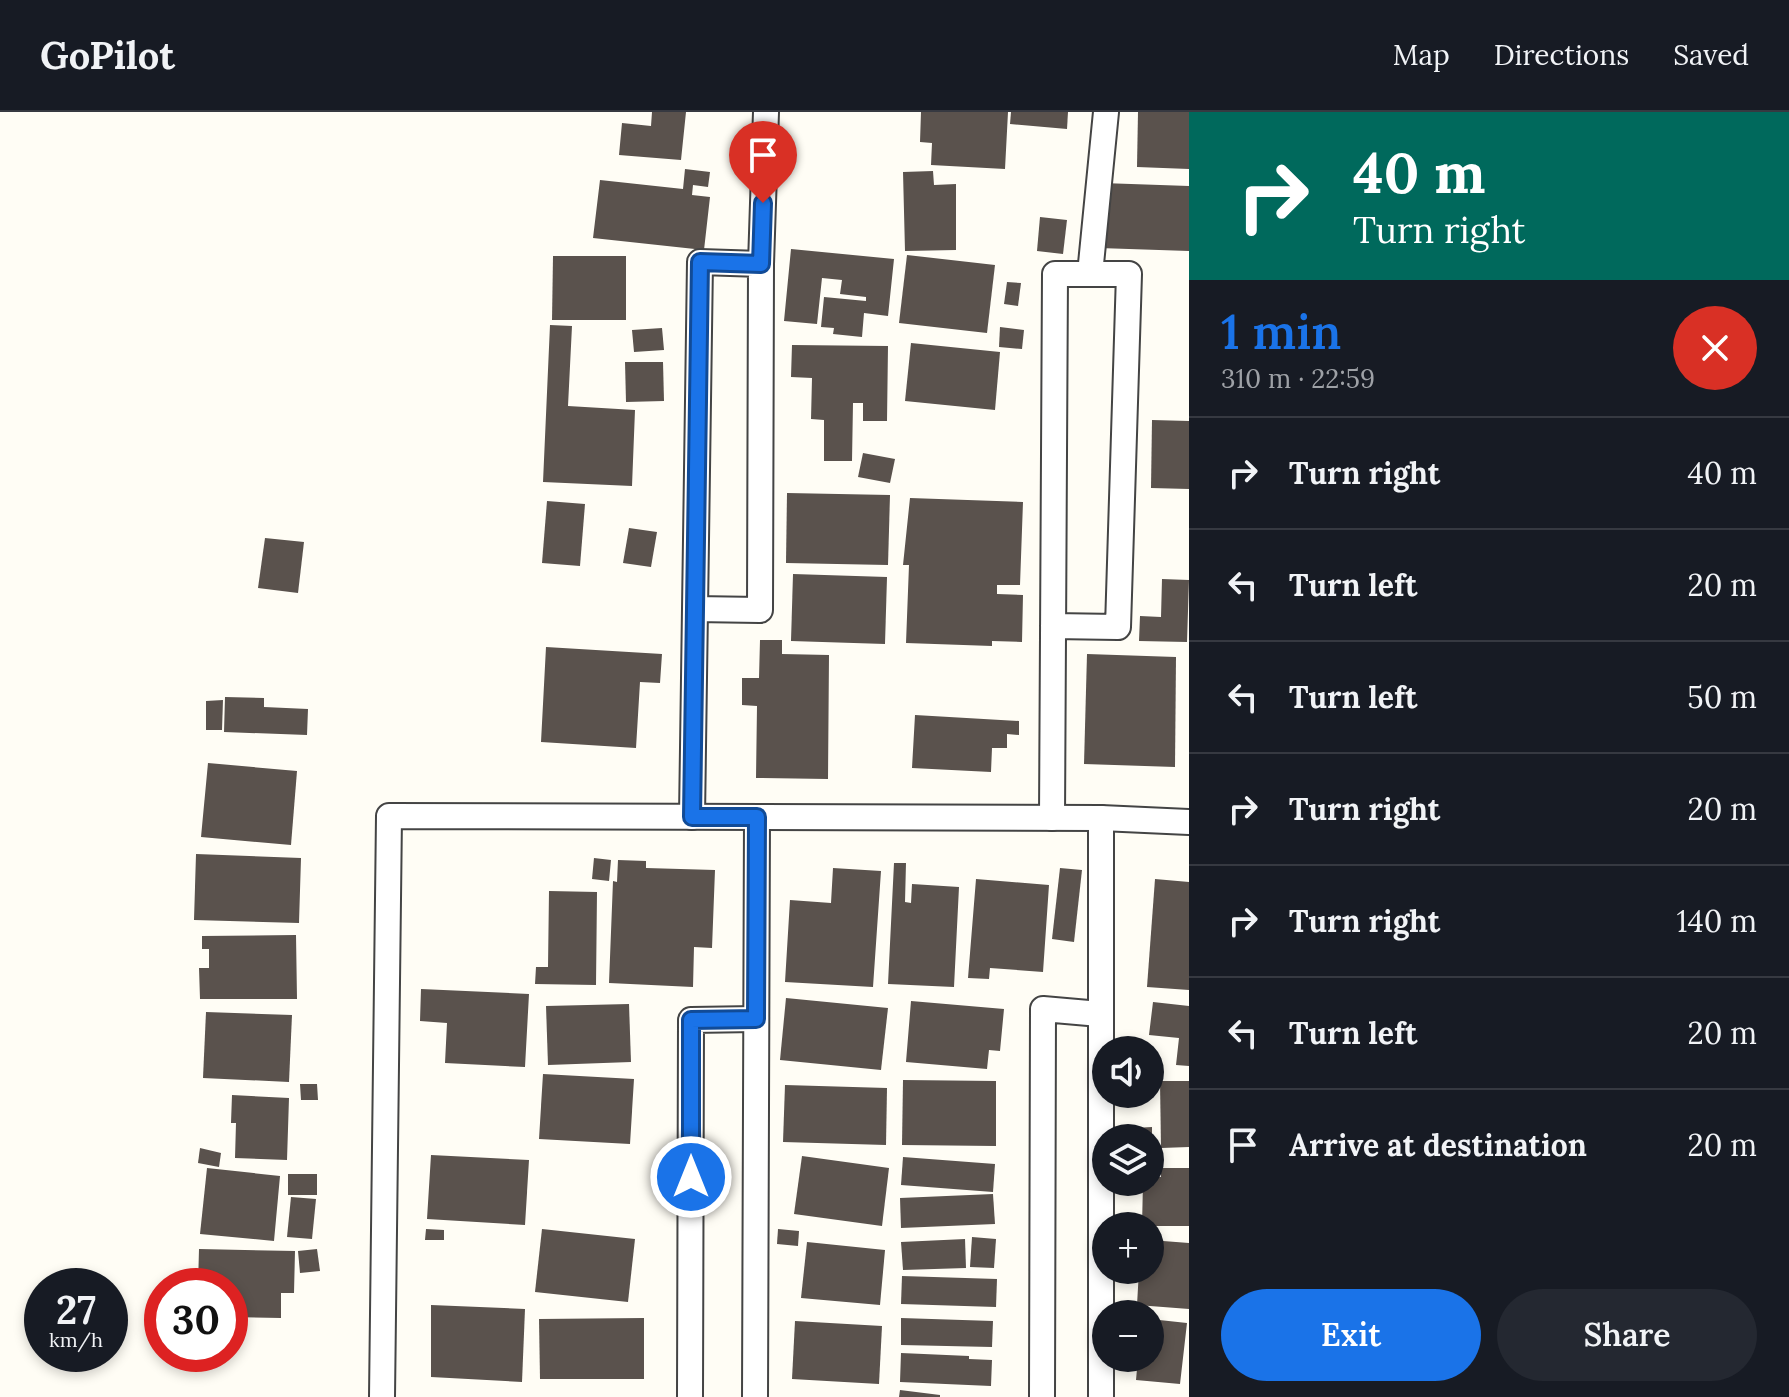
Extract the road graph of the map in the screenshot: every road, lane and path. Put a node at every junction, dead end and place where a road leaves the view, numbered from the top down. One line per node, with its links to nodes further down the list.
1 (766, 112): 3 (street)
2 (1106, 112): 4 (street)
3 (761, 264): 5 (street); 5 (street)
4 (1090, 274): 6 (street); 6 (street)
5 (695, 609): 7 (street)
6 (1053, 626): 9 (street)
7 (692, 817): 8 (street); 14 (street)
8 (757, 817): 9 (street); 13 (street)
9 (1052, 818): 10 (street)
10 (1101, 818): 11 (street); 12 (street)
11 (1189, 822)
12 (1100, 1014): 17 (street); 18 (street)
13 (756, 1019): 15 (street); 16 (street)
14 (382, 1397)
15 (690, 1397)
16 (755, 1397)
17 (1042, 1397)
18 (1101, 1397)

